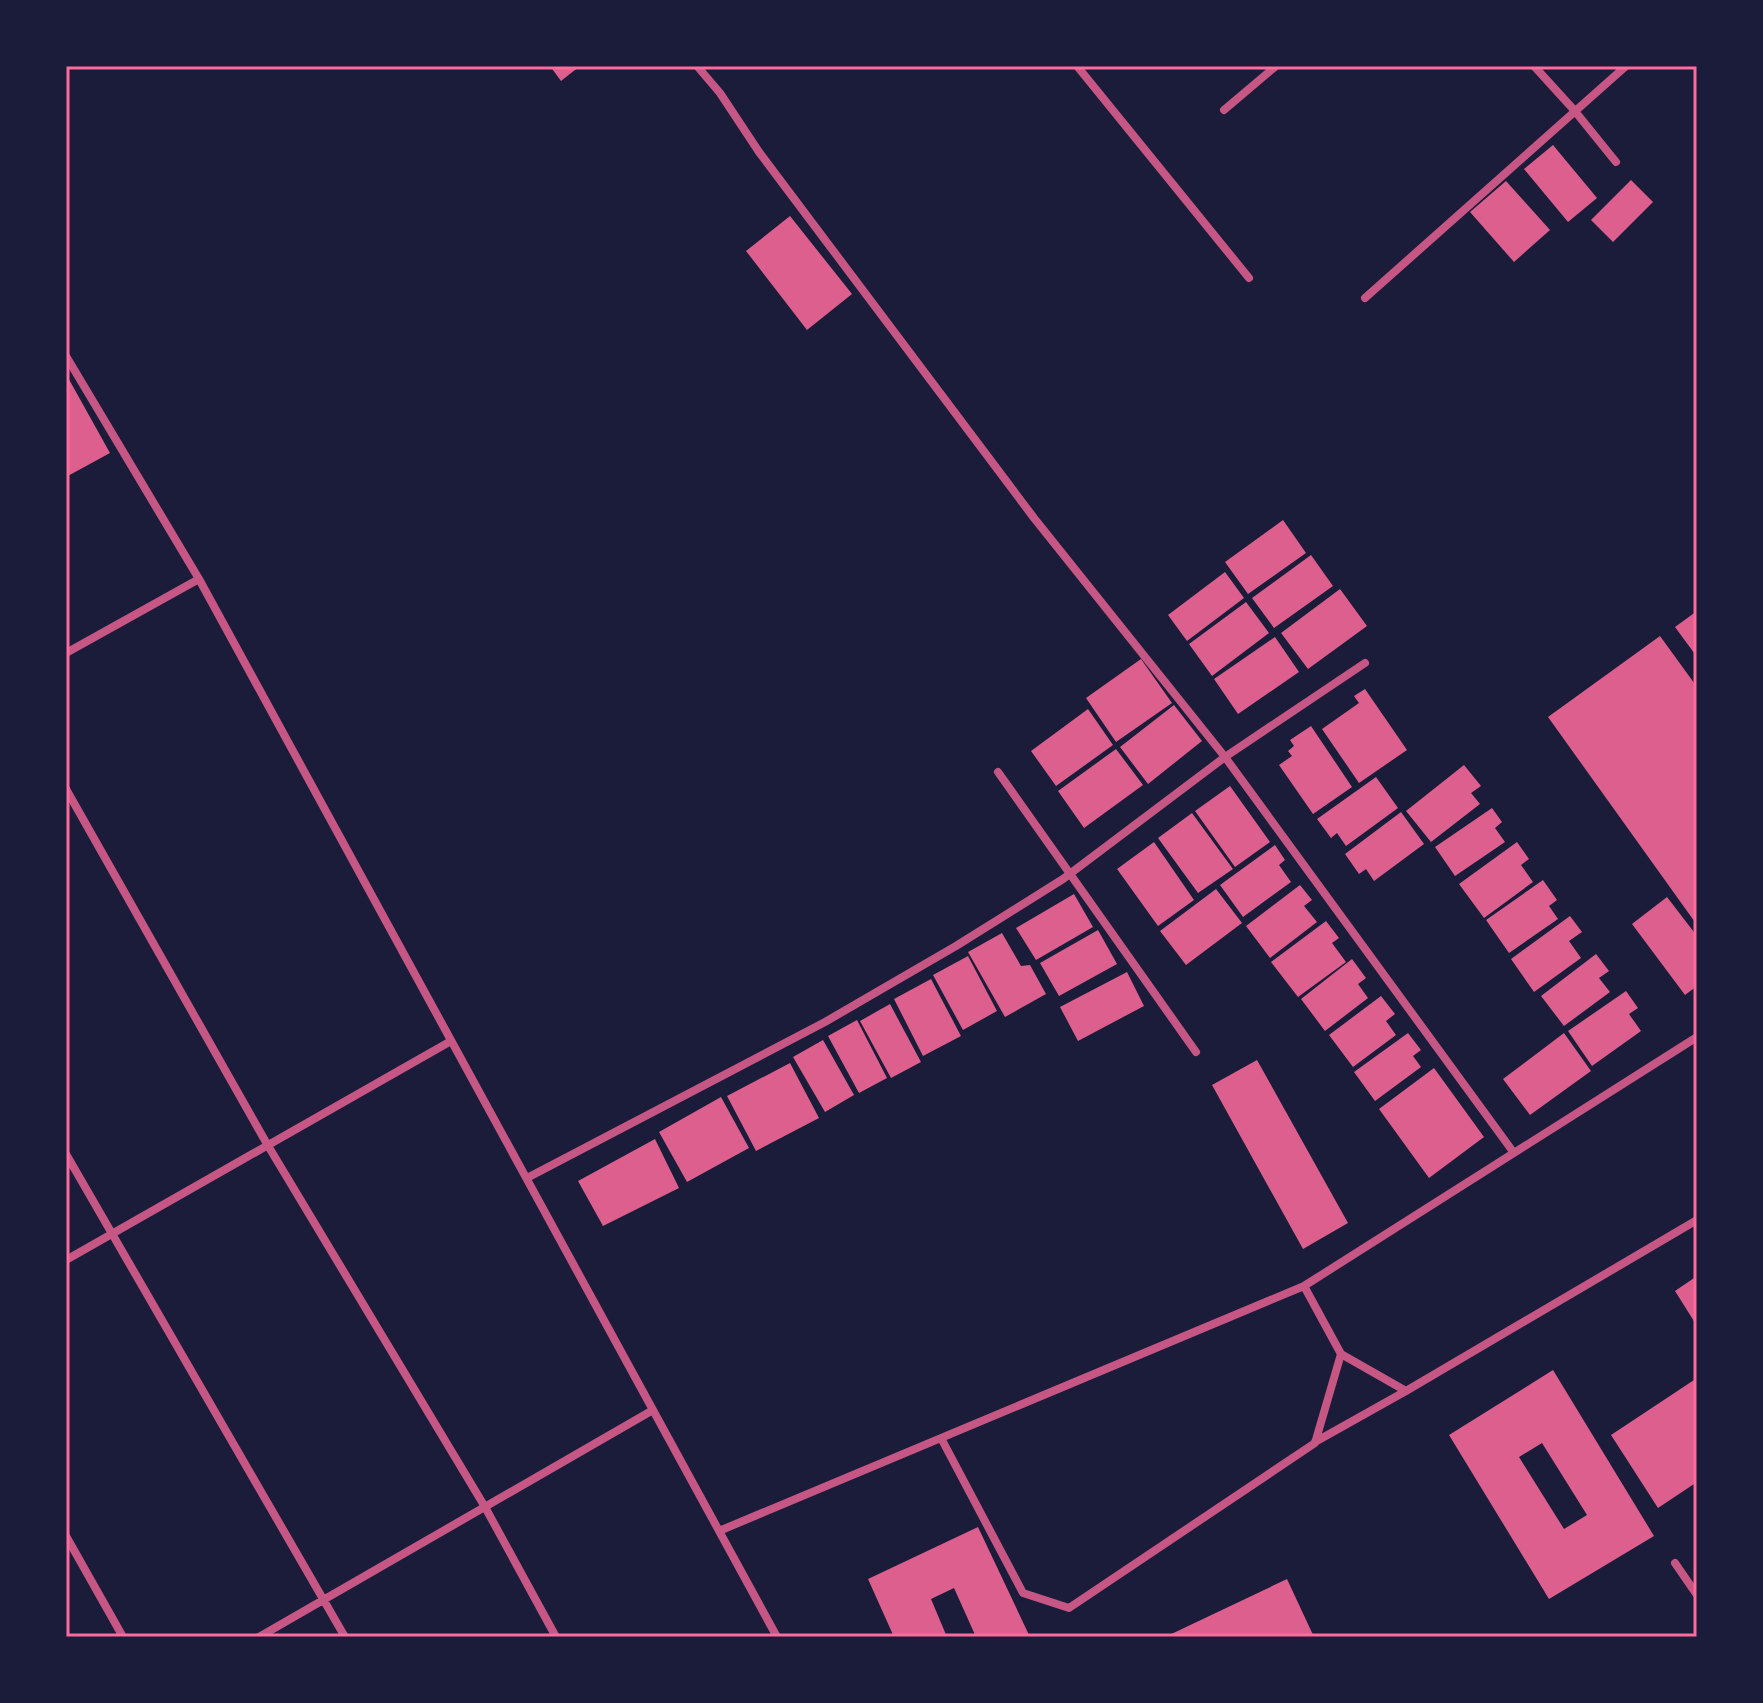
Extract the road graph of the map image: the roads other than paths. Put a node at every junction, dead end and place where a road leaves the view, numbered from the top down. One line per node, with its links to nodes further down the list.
1 (697, 66): 15 (street)
2 (1077, 66): 9 (street)
3 (1276, 66): 6 (street)
4 (1534, 66): 7 (street)
5 (1626, 66): 7 (street)
6 (1224, 110)
7 (1574, 110): 8 (street); 10 (street)
8 (1616, 162)
9 (1249, 278)
10 (1365, 298)
11 (66, 356): 12 (street)
12 (199, 579): 13 (street); 20 (street)
13 (66, 653)
14 (1365, 663): 15 (street)
15 (1225, 757): 18 (street); 23 (street)
16 (998, 772): 18 (street)
17 (66, 789): 22 (street)
18 (1071, 873): 21 (street); 25 (street)
19 (1697, 1037): 23 (street)
20 (451, 1041): 22 (street); 25 (street)
21 (1196, 1052)
22 (267, 1144): 27 (street); 35 (street)
23 (1514, 1153): 29 (street)
24 (66, 1154): 27 (street)
25 (527, 1178): 32 (street)
26 (1697, 1220): 31 (street)
27 (112, 1232): 28 (street); 40 (street)
28 (66, 1260)
29 (1304, 1286): 30 (street); 33 (street)
30 (1341, 1354): 31 (street); 34 (street)
31 (1406, 1391): 34 (street)
32 (653, 1410): 35 (street); 36 (street)
33 (941, 1438): 34 (street); 36 (street)
34 (1315, 1443)
35 (485, 1507): 40 (street); 44 (street)
36 (719, 1531): 45 (street)
37 (66, 1536): 41 (street)
38 (1675, 1563): 39 (street)
39 (1697, 1595)
40 (324, 1599): 42 (street); 43 (street)
41 (123, 1637)
42 (259, 1637)
43 (345, 1637)
44 (556, 1637)
45 (777, 1637)

